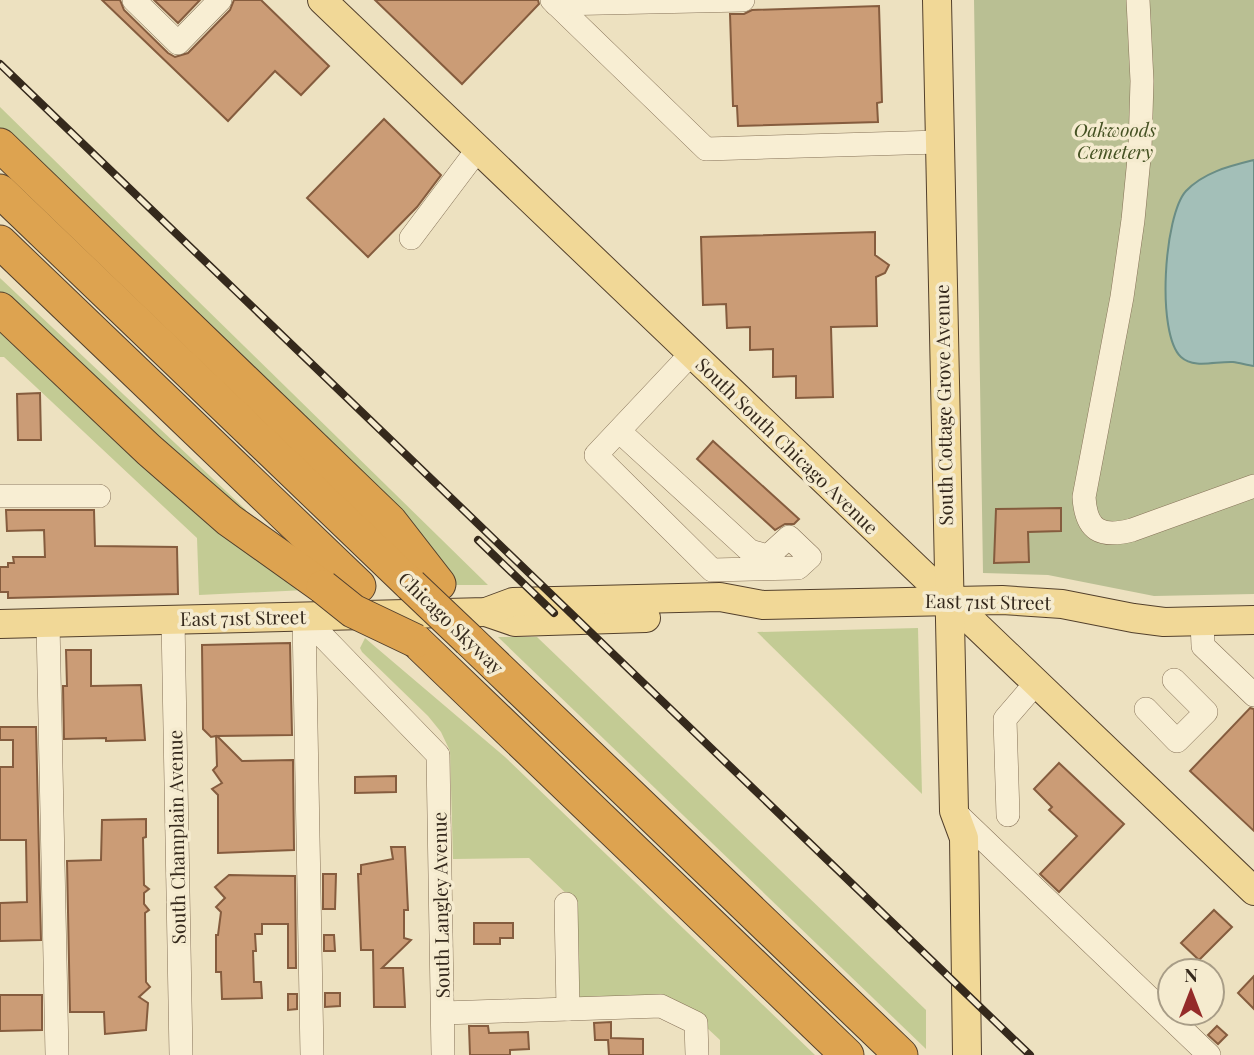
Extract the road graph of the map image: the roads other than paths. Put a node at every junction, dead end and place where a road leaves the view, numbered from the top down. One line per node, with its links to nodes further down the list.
1 (134, 0): 2 (street)
2 (220, 0)
3 (322, 0): 10 (main road, South South Chicago Avenue)
4 (743, 0): 7 (street)
5 (937, 0): 8 (main road, South Cottage Grove Avenue)
6 (1138, 0): 17 (street)
7 (554, 2): 8 (street)
8 (939, 142): 21 (main road, South Cottage Grove Avenue)
9 (0, 145): 20 (highway)
10 (478, 149): 12 (street); 15 (main road, South South Chicago Avenue)
11 (0, 191): 20 (highway, Chicago Skyway)
12 (411, 238)
13 (0, 242): 28 (highway, Chicago Skyway)
14 (0, 309): 28 (highway, bridge)
15 (691, 354): 16 (street); 21 (main road, South South Chicago Avenue)
16 (619, 430): 16 (street)
17 (1254, 486)
18 (0, 496): 19 (street)
19 (99, 496)
20 (425, 584): 45 (highway, Chicago Skyway)
21 (948, 600): 22 (main road, East 71st Street); 25 (main road, East 71st Street); 30 (main road, South South Chicago Avenue); 33 (main road, South Cottage Grove Avenue)
22 (304, 617): 23 (main road, East 71st Street); 38 (street, South Langley Avenue); 41 (street)
23 (173, 620): 26 (main road, East 71st Street); 40 (street, South Champlain Avenue)
24 (1254, 620): 25 (main road, East 71st Street)
25 (1202, 621): 31 (street)
26 (48, 623): 27 (main road, East 71st Street); 39 (street)
27 (0, 624)
28 (416, 641): 44 (highway, Chicago Skyway)
29 (1174, 680): 32 (street)
30 (1036, 683): 34 (street); 35 (main road, South South Chicago Avenue)
31 (1254, 695)
32 (1146, 709)
33 (954, 811): 46 (main road, South Cottage Grove Avenue); 47 (main road, South Cottage Grove Avenue); 48 (street)
34 (1008, 816)
35 (1254, 891)
36 (566, 904): 37 (street)
37 (568, 1009): 38 (street); 43 (street)
38 (443, 1013): 42 (street, South Langley Avenue)
39 (57, 1055)
40 (181, 1055)
41 (312, 1055)
42 (443, 1055)
43 (696, 1055)
44 (847, 1055)
45 (901, 1055)
46 (948, 1055)
47 (967, 1055)
48 (1209, 1055)

